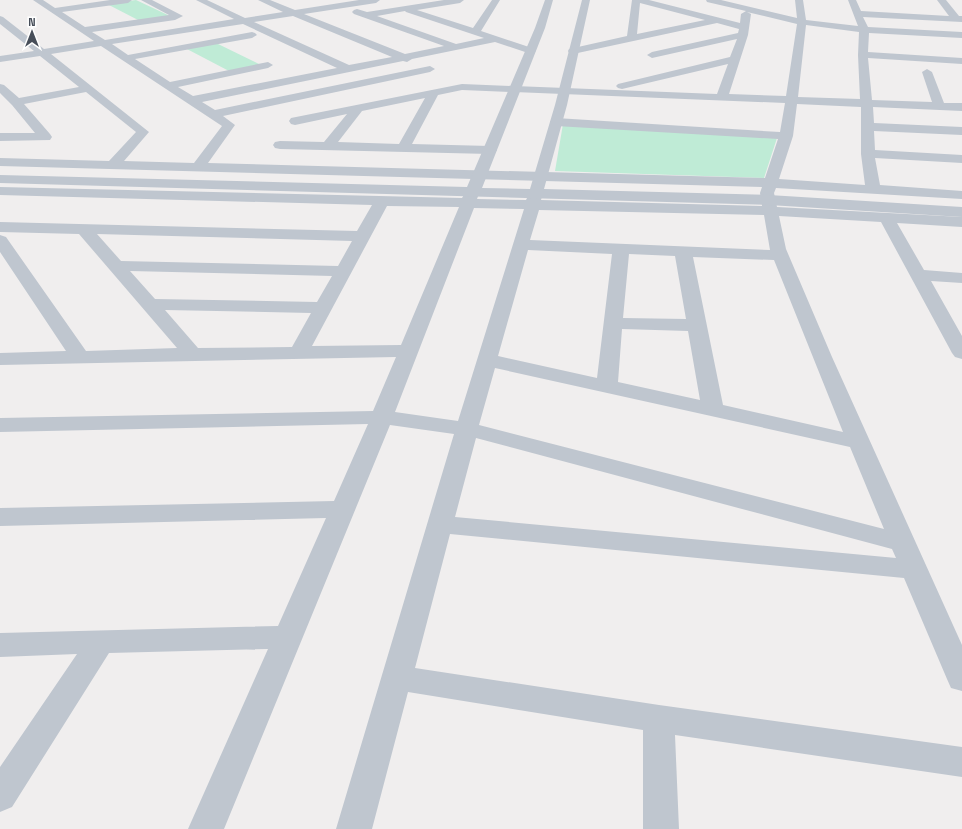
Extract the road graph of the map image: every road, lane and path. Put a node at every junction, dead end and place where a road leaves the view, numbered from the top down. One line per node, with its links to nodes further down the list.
1 (128, 0): 19 (street)
2 (145, 0): 41 (street)
3 (200, 0): 25 (street)
4 (262, 0): 30 (street)
5 (326, 0): 22 (street)
6 (376, 0): 22 (street)
7 (496, 0): 47 (street)
8 (549, 0): 56 (street)
9 (586, 0): 57 (street)
10 (636, 0): 52 (street)
11 (639, 0): 29 (street)
12 (710, 0): 21 (street)
13 (799, 0): 40 (street)
14 (852, 0): 31 (street)
15 (39, 1): 16 (street); 26 (street)
16 (52, 1)
17 (456, 1): 24 (street); 36 (street)
18 (942, 2): 20 (street); 37 (street)
19 (97, 4): 26 (street); 27 (street)
20 (956, 4)
21 (745, 5): 40 (street); 45 (street)
22 (341, 6): 30 (street); 32 (street)
23 (902, 6): 33 (street)
24 (406, 9): 32 (street); 36 (street)
25 (221, 10): 28 (street); 39 (street)
26 (53, 11): 43 (street)
27 (109, 11)
28 (207, 12)
29 (685, 12): 38 (street); 42 (street)
30 (293, 14): 39 (street); 64 (street)
31 (858, 14): 33 (street); 44 (street)
32 (366, 15): 54 (street)
33 (908, 16): 37 (street)
34 (121, 17): 41 (street)
35 (0, 19): 58 (street)
36 (437, 19): 47 (street)
37 (960, 19)
38 (717, 20): 42 (street); 45 (street)
39 (246, 21): 46 (street); 51 (street)
40 (802, 22): 44 (street); 90 (street)
41 (133, 23): 43 (street)
42 (684, 28): 52 (street)
43 (85, 30): 51 (street)
44 (864, 30): 48 (street); 60 (street)
45 (743, 31): 59 (street); 66 (street)
46 (268, 32): 50 (street); 73 (street)
47 (476, 32): 49 (street)
48 (962, 35)
49 (496, 39): 54 (street); 56 (street)
50 (218, 41): 53 (street); 55 (street)
51 (104, 43): 58 (street); 62 (street)
52 (634, 47): 57 (street); 59 (street)
53 (232, 48)
54 (455, 48): 64 (street)
55 (178, 49): 61 (street); 62 (street)
56 (531, 51): 83 (street)
57 (573, 51): 85 (street)
58 (44, 52): 65 (street); 82 (street)
59 (652, 55): 70 (street)
60 (863, 55): 67 (street); 71 (street)
61 (192, 56)
62 (126, 58): 80 (street)
63 (254, 58): 68 (street)
64 (405, 58): 73 (street); 91 (street)
65 (0, 59)
66 (735, 60): 70 (street); 88 (street)
67 (962, 61)
68 (268, 65): 77 (street); 78 (street)
69 (212, 66): 77 (street)
70 (694, 68): 87 (street)
71 (863, 68): 72 (street); 92 (street)
72 (878, 68)
73 (348, 69): 78 (street)
74 (913, 71): 75 (street)
75 (928, 72): 76 (street); 94 (street)
76 (941, 73)
77 (226, 74): 80 (street)
78 (298, 79): 89 (street)
79 (450, 80): 81 (street)
80 (170, 85): 89 (street)
81 (462, 86): 83 (street); 86 (street)
82 (86, 89): 93 (street); 113 (street)
83 (515, 90): 85 (street); 108 (street)
84 (2, 91): 93 (street)
85 (564, 91): 87 (street); 99 (street)
86 (434, 92): 96 (street); 107 (street)
87 (598, 92): 88 (street)
88 (722, 97): 90 (street)
89 (193, 100): 97 (street)
90 (792, 100): 92 (street); 102 (street)
91 (268, 103): 97 (street); 98 (street)
92 (866, 103): 94 (street); 100 (street)
93 (14, 106): 104 (street)
94 (939, 106): 95 (street)
95 (962, 107)
96 (358, 108): 98 (street); 106 (street)
97 (214, 114): 114 (street)
98 (289, 115): 105 (street)
99 (556, 122): 102 (street); 119 (street)
100 (868, 127): 101 (street); 109 (street)
101 (962, 131)
102 (786, 136): 123 (street)
103 (0, 137): 104 (street)
104 (45, 138): 112 (street)
105 (280, 145): 106 (street); 115 (street)
106 (328, 146): 107 (street)
107 (403, 148): 108 (street)
108 (490, 150): 118 (street)
109 (868, 154): 110 (street); 120 (street)
110 (962, 159)
111 (0, 162): 112 (street)
112 (29, 163): 113 (street)
113 (113, 165): 114 (street)
114 (198, 168): 115 (street)
115 (265, 170): 118 (street)
116 (0, 172): 118 (street)
117 (0, 179): 118 (street)
118 (474, 188): 119 (street); 119 (street); 124 (street); 145 (street)
119 (537, 190): 123 (street); 123 (street); 133 (street)
120 (873, 190): 122 (street); 123 (street)
121 (0, 191): 124 (street)
122 (962, 195)
123 (769, 196): 125 (street); 126 (street); 127 (street); 136 (street)
124 (382, 201): 131 (street)
125 (962, 204)
126 (962, 212)
127 (886, 217): 128 (street); 139 (street)
128 (962, 222)
129 (0, 227): 130 (street)
130 (83, 228): 131 (street); 137 (street)
131 (363, 236): 138 (street)
132 (0, 240): 149 (street)
133 (521, 245): 134 (street); 151 (street)
134 (621, 249): 135 (street); 143 (street)
135 (683, 251): 136 (street); 144 (street)
136 (780, 255): 157 (street)
137 (116, 266): 138 (street); 141 (street)
138 (343, 271): 142 (street)
139 (918, 275): 140 (street); 147 (street)
140 (962, 278)
141 (150, 304): 142 (street); 148 (street)
142 (323, 308): 146 (street)
143 (614, 323): 144 (street); 152 (street)
144 (697, 325): 153 (street)
145 (407, 351): 146 (street); 154 (street)
146 (299, 352): 148 (street)
147 (962, 353)
148 (193, 354): 149 (street)
149 (80, 357): 150 (street)
150 (0, 359)
151 (487, 360): 152 (street); 156 (street)
152 (607, 386): 153 (street)
153 (713, 410): 157 (street)
154 (381, 417): 155 (street); 156 (street); 158 (street)
155 (0, 425)
156 (467, 429): 160 (street); 161 (street)
157 (859, 442): 161 (street)
158 (343, 509): 159 (street); 163 (street)
159 (0, 517)
160 (440, 524): 162 (street); 166 (street)
161 (903, 543): 162 (street)
162 (914, 569): 167 (street)
163 (288, 637): 164 (street); 171 (street)
164 (101, 642): 165 (street); 170 (street)
165 (0, 645)
166 (397, 678): 168 (street); 172 (street)
167 (962, 678)
168 (659, 719): 169 (street); 173 (street)
169 (962, 762)
170 (0, 796)
171 (206, 829)
172 (354, 829)
173 (660, 829)

